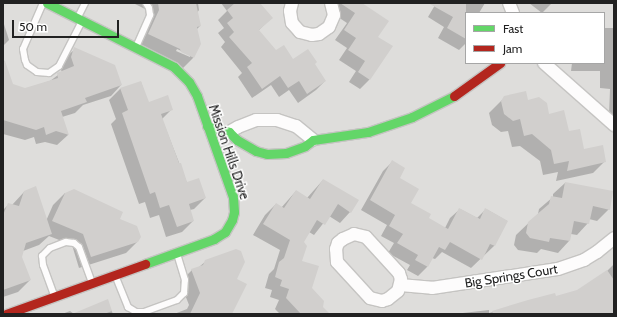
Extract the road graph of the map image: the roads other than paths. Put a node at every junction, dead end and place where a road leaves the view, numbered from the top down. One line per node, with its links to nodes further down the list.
1 (43, 3): 7 (lane)
2 (47, 3): 7 (street, Mission Hills Drive)
3 (85, 3): 7 (lane)
4 (146, 3): 8 (lane)
5 (292, 3): 6 (street)
6 (331, 3)
7 (80, 20): 8 (street, Mission Hills Drive)
8 (136, 48): 12 (street, Mission Hills Drive)
9 (499, 64): 14 (street)
10 (545, 64): 11 (street)
11 (614, 125)
12 (207, 126): 13 (street); 16 (street, Mission Hills Drive)
13 (229, 132): 14 (street); 14 (street)
14 (313, 140)
15 (614, 238): 19 (street, Big Springs Court)
16 (176, 253): 17 (street, Mission Hills Drive); 17 (lane)
17 (115, 275): 18 (street, Mission Hills Drive)
18 (93, 283): 20 (street, Mission Hills Drive); 20 (lane)
19 (400, 285): 19 (street)
20 (54, 297): 21 (street, Mission Hills Drive)
21 (6, 314)

